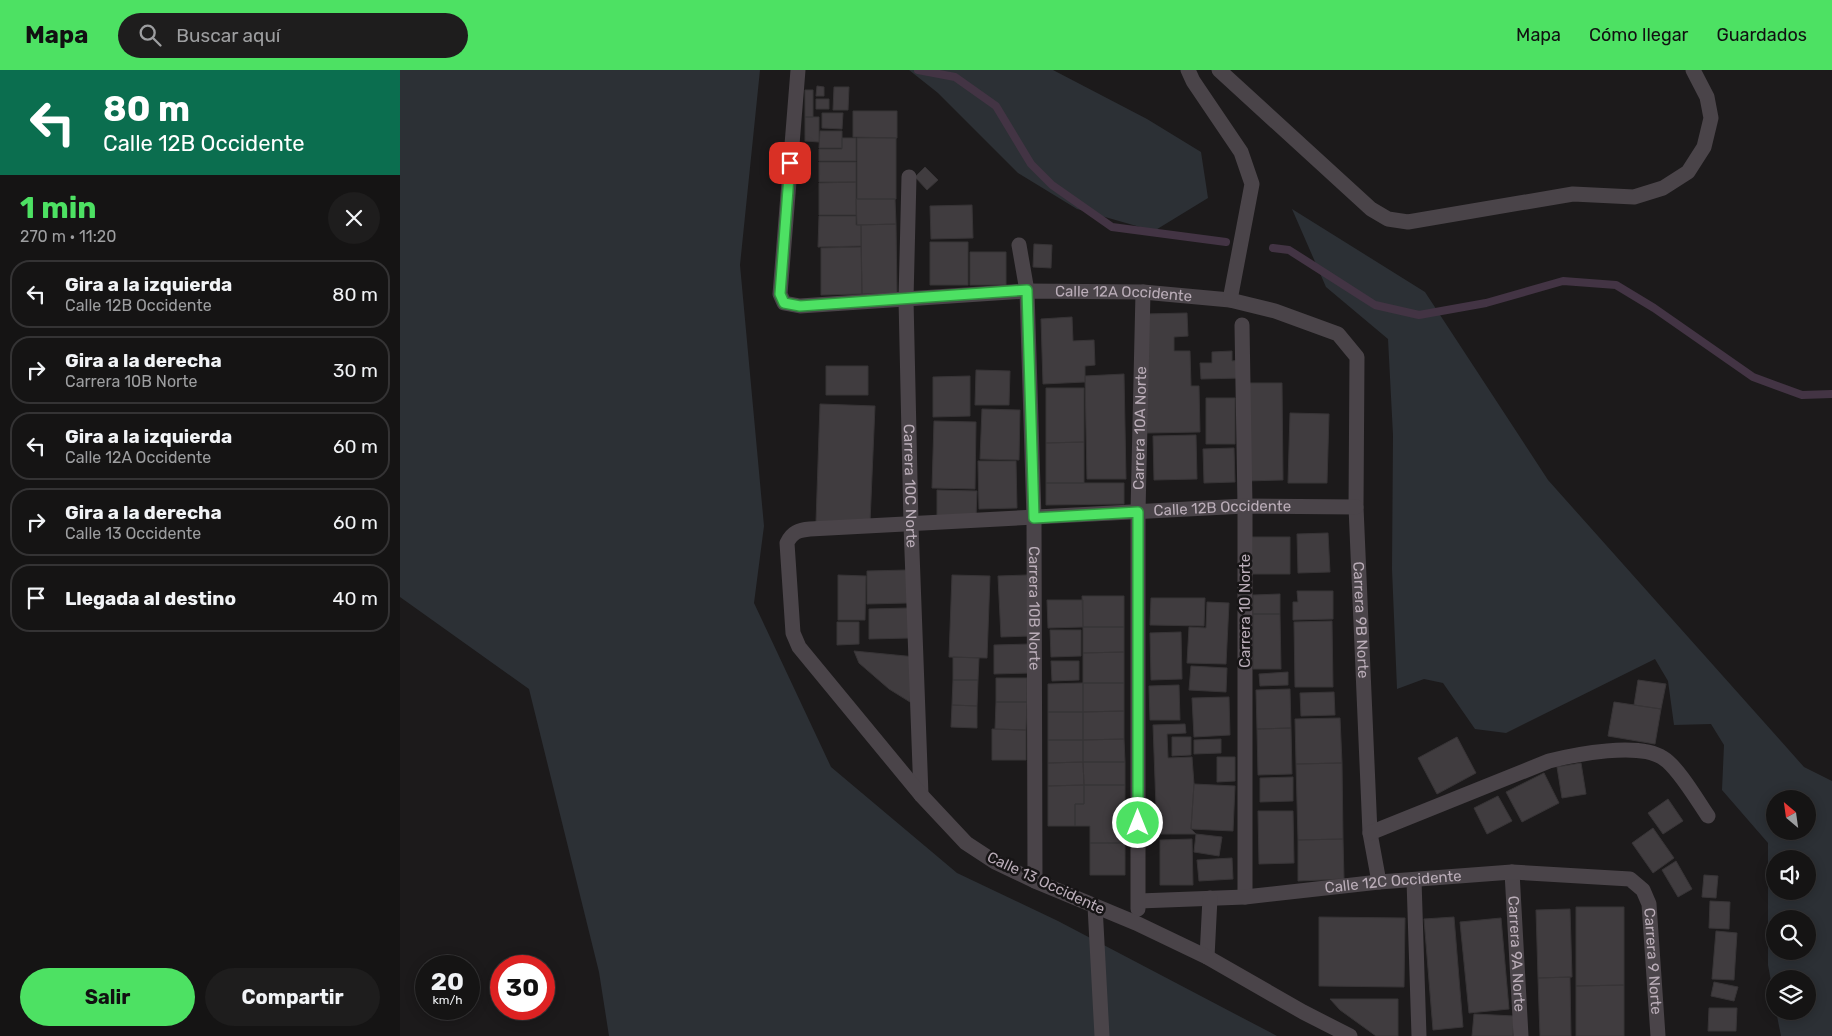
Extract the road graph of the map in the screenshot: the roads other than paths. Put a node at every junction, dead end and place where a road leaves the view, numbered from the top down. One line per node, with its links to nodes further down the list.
1 (798, 70): 9 (street, Calle 12A Occidente)
2 (1188, 70): 10 (street)
3 (1219, 70): 4 (street)
4 (1693, 70)
5 (909, 176): 9 (street, Carrera 10C Norte)
6 (1019, 246): 7 (street, Carrera 10B Norte)
7 (1027, 290): 8 (street, Calle 12A Occidente); 9 (street, Calle 12A Occidente); 16 (street, Carrera 10B Norte)
8 (1144, 292): 10 (street, Calle 12A Occidente); 15 (street, Carrera 10A Norte)
9 (906, 299): 17 (street, Carrera 10C Norte)
10 (1230, 300): 12 (street, Calle 12A Occidente)
11 (1242, 325): 13 (street, Carrera 10 Norte)
12 (1357, 357): 14 (street, Carrera 9B Norte)
13 (1245, 506): 14 (street, Calle 12B Occidente); 15 (street, Calle 12B Occidente); 27 (street, Carrera 10 Norte)
14 (1356, 507): 21 (street, Carrera 9B Norte)
15 (1138, 512): 16 (street, Calle 12B Occidente); 29 (street, Carrera 10A Norte)
16 (1034, 518): 17 (street, Calle 12B Occidente); 24 (street, Carrera 10B Norte)
17 (911, 525): 18 (street, Calle 12B Occidente); 19 (street, Carrera 10C Norte)
18 (790, 536): 19 (street, Calle 13 Occidente)
19 (921, 795): 24 (street, Calle 13 Occidente)
20 (1708, 816): 21 (street)
21 (1370, 834): 25 (street, Carrera 9B Norte)
22 (1512, 872): 23 (street, Calle 12C Occidente); 26 (street, Calle 12C Occidente); 36 (street, Carrera 9A Norte)
23 (1414, 880): 25 (street, Calle 12C Occidente); 35 (street)
24 (1035, 881): 30 (street, Calle 13 Occidente)
25 (1379, 882): 27 (street, Calle 12C Occidente)
26 (1643, 890): 37 (street, Carrera 9 Norte)
27 (1245, 897): 28 (street, Calle 12C Occidente)
28 (1210, 898): 29 (street, Calle 12C Occidente); 32 (street)
29 (1139, 901): 31 (street, Carrera 10A Norte)
30 (1095, 906): 31 (street, Calle 13 Occidente); 33 (street)
31 (1136, 923): 32 (street, Calle 13 Occidente)
32 (1207, 957): 34 (street, Calle 13 Occidente)
33 (1102, 1036)
34 (1350, 1036)
35 (1419, 1036)
36 (1521, 1036)
37 (1658, 1036)

